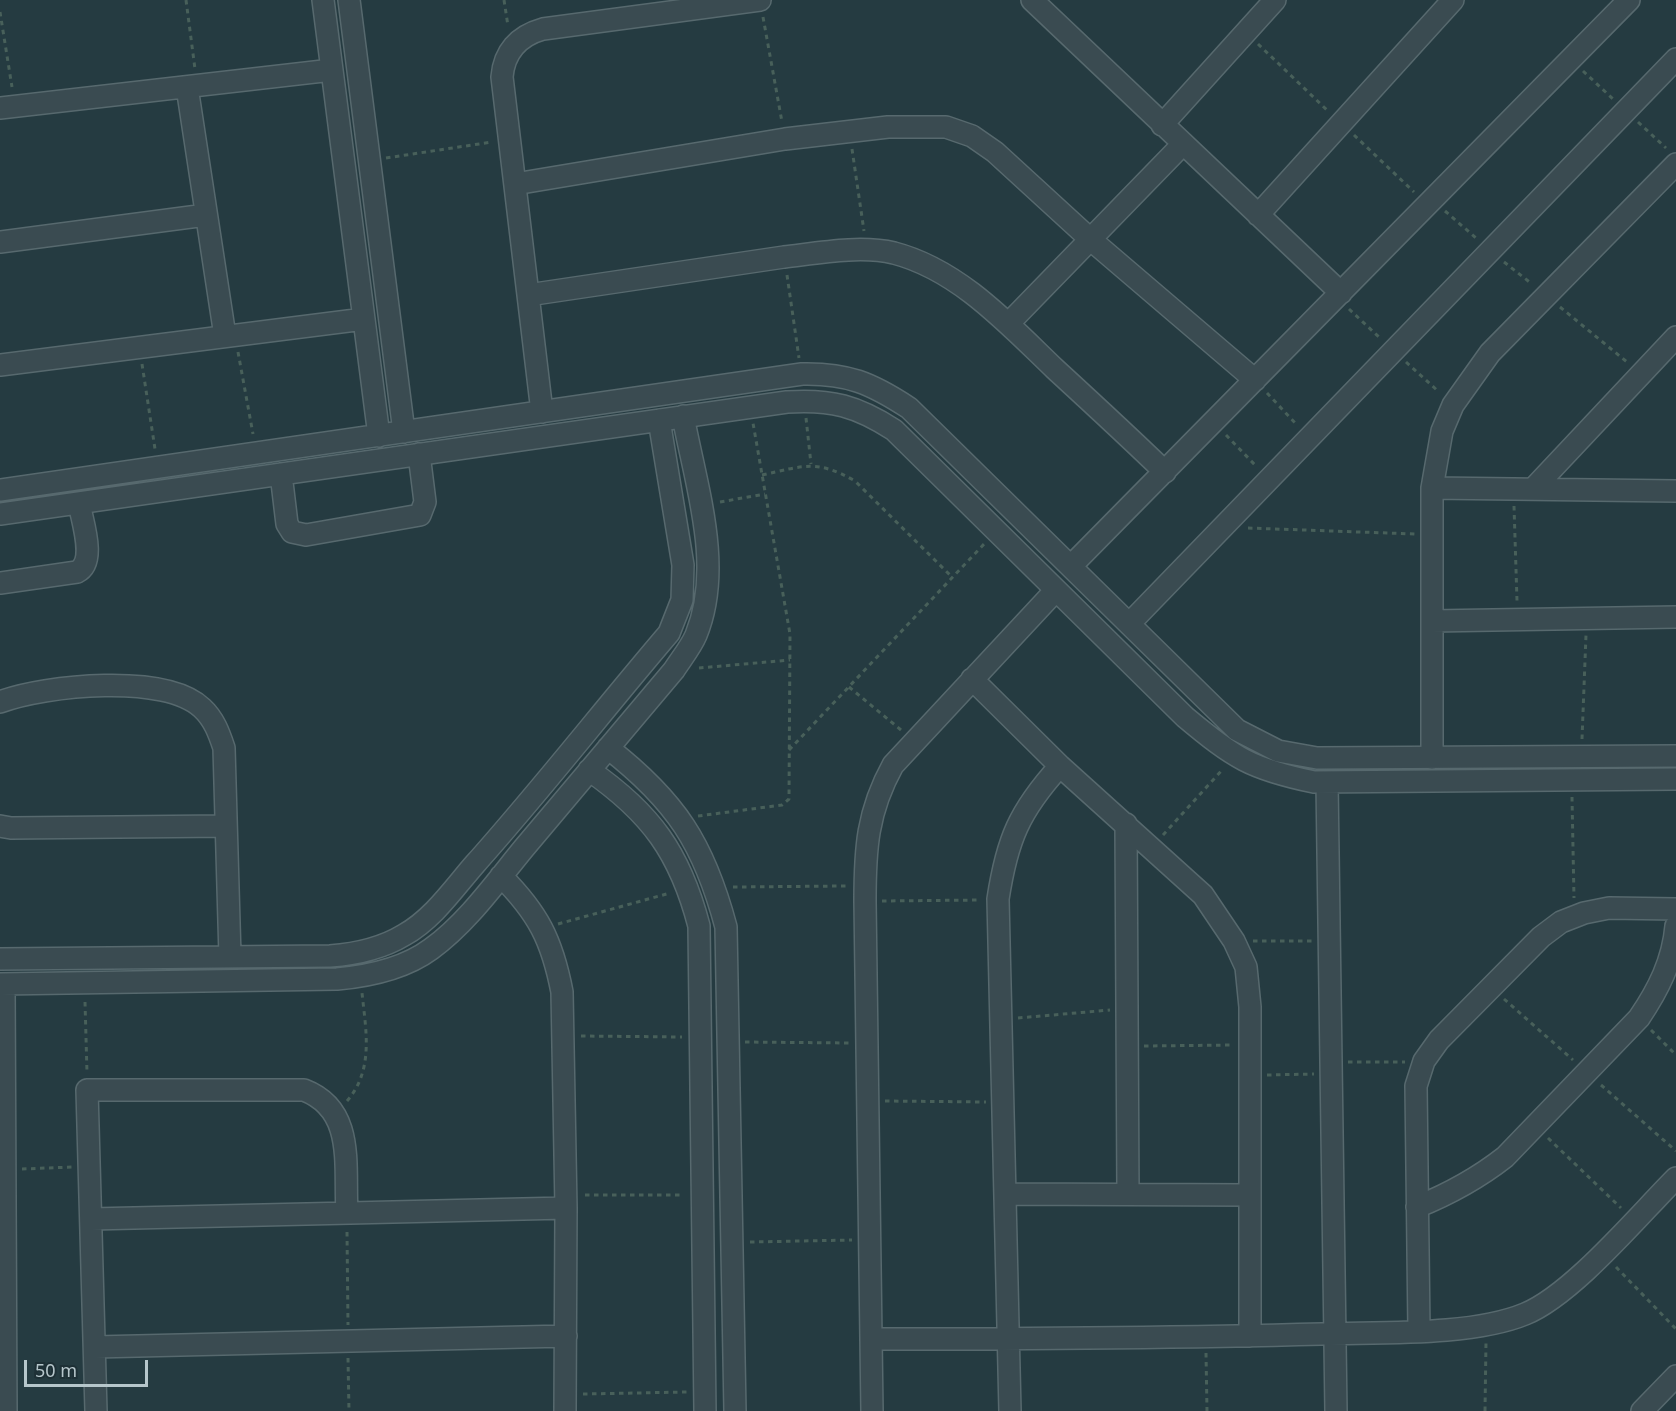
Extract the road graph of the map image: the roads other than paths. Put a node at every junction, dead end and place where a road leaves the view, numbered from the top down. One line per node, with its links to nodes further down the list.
1 (323, 0): 9 (street)
2 (349, 0): 31 (street)
3 (1032, 0): 12 (street)
4 (1275, 0): 12 (street)
5 (1452, 0): 17 (street)
6 (1629, 0): 20 (street)
7 (761, 6): 15 (street)
8 (1676, 59): 49 (street)
9 (332, 70): 10 (street); 22 (street)
10 (192, 86): 11 (street); 16 (street)
11 (8, 107)
12 (1162, 124): 13 (street)
13 (1183, 144): 17 (street); 18 (street)
14 (1676, 164): 38 (street)
15 (514, 184): 18 (street); 21 (street)
16 (206, 214): 19 (street); 24 (street)
17 (1258, 215): 20 (street)
18 (1090, 239): 23 (street); 27 (street)
19 (0, 242)
20 (1341, 293): 27 (street)
21 (528, 295): 23 (street); 28 (street)
22 (364, 319): 24 (street); 33 (street)
23 (1008, 324): 36 (street)
24 (230, 336): 26 (street)
25 (1676, 337): 39 (street)
26 (0, 365)
27 (1255, 380): 36 (street)
28 (542, 412): 31 (street); 32 (street)
29 (683, 416): 30 (street); 34 (street); 52 (street)
30 (659, 420): 35 (street); 65 (street)
31 (404, 432): 33 (street)
32 (937, 433): 34 (street); 44 (street)
33 (379, 436): 40 (street)
34 (918, 453): 46 (street)
35 (419, 454): 37 (street); 37 (street)
36 (1165, 472): 44 (street)
37 (281, 474): 42 (street)
38 (1432, 488): 39 (street); 48 (street)
39 (1523, 489): 41 (street)
40 (0, 490)
41 (1676, 491)
42 (80, 503): 43 (street); 45 (street)
43 (0, 514)
44 (1071, 566): 49 (street)
45 (0, 583)
46 (1056, 590): 50 (street); 58 (street)
47 (1676, 616): 48 (street)
48 (1432, 621): 54 (street)
49 (1129, 624): 54 (street)
50 (972, 679): 55 (street); 80 (street)
51 (0, 702): 61 (street)
52 (608, 748): 56 (street); 88 (street)
53 (1676, 756): 54 (street)
54 (1432, 758)
55 (1060, 766): 59 (street); 69 (street)
56 (589, 770): 62 (street); 85 (street)
57 (1676, 779): 58 (street)
58 (1327, 782): 77 (street)
59 (1125, 824): 70 (street); 71 (street)
60 (0, 826): 61 (street)
61 (226, 826): 65 (street)
62 (501, 876): 67 (street); 72 (street)
63 (1676, 909): 73 (street)
64 (1676, 926): 73 (street)
65 (230, 957): 66 (street)
66 (0, 959)
67 (2, 984): 86 (street)
68 (1676, 1178): 76 (street)
69 (1005, 1194): 70 (street); 81 (street)
70 (1128, 1194): 71 (street)
71 (1250, 1195): 79 (street)
72 (566, 1201): 74 (street); 78 (street)
73 (1417, 1208): 76 (street)
74 (346, 1213): 75 (street); 75 (street)
75 (91, 1219): 82 (street)
76 (1419, 1331): 77 (street)
77 (1337, 1334): 79 (street); 91 (street)
78 (566, 1336): 82 (street); 84 (street)
79 (1250, 1336): 81 (street)
80 (872, 1339): 81 (street); 89 (street)
81 (1008, 1339): 90 (street)
82 (95, 1347): 87 (street)
83 (1676, 1376): 92 (street)
84 (565, 1402)
85 (705, 1402)
86 (6, 1411)
87 (96, 1411)
88 (735, 1411)
89 (872, 1411)
90 (1010, 1411)
91 (1336, 1411)
92 (1642, 1411)

